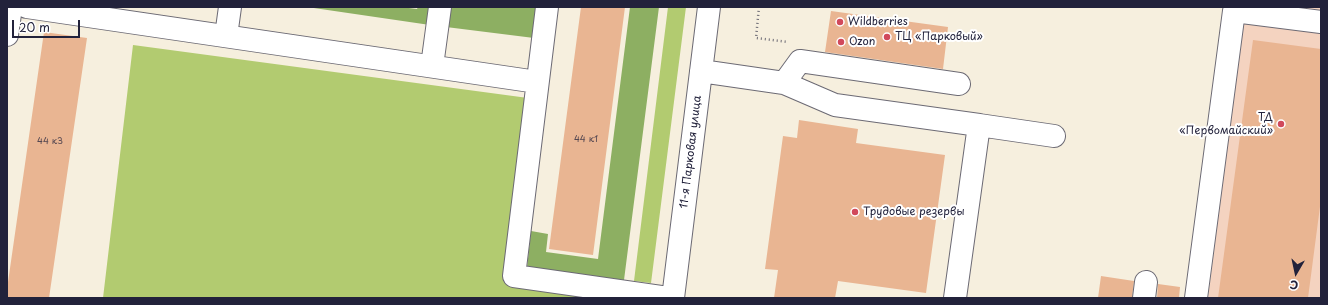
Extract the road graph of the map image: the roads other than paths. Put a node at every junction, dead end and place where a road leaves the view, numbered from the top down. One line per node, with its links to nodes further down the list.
1 (11, 7): 8 (street)
2 (27, 7): 9 (street)
3 (230, 7): 9 (street)
4 (440, 7): 10 (street)
5 (546, 7): 12 (street)
6 (709, 7): 11 (street, 11-я Парковая улица)
7 (1321, 22): 20 (street)
8 (7, 36)
9 (226, 36): 10 (street)
10 (432, 66): 12 (street)
11 (701, 70): 13 (street); 18 (street, 11-я Парковая улица)
12 (537, 82): 17 (street)
13 (784, 83): 14 (street); 15 (street)
14 (959, 84)
15 (979, 125): 16 (street); 19 (street)
16 (1054, 136)
17 (668, 298)
18 (673, 298)
19 (955, 298)
20 (1196, 298)

